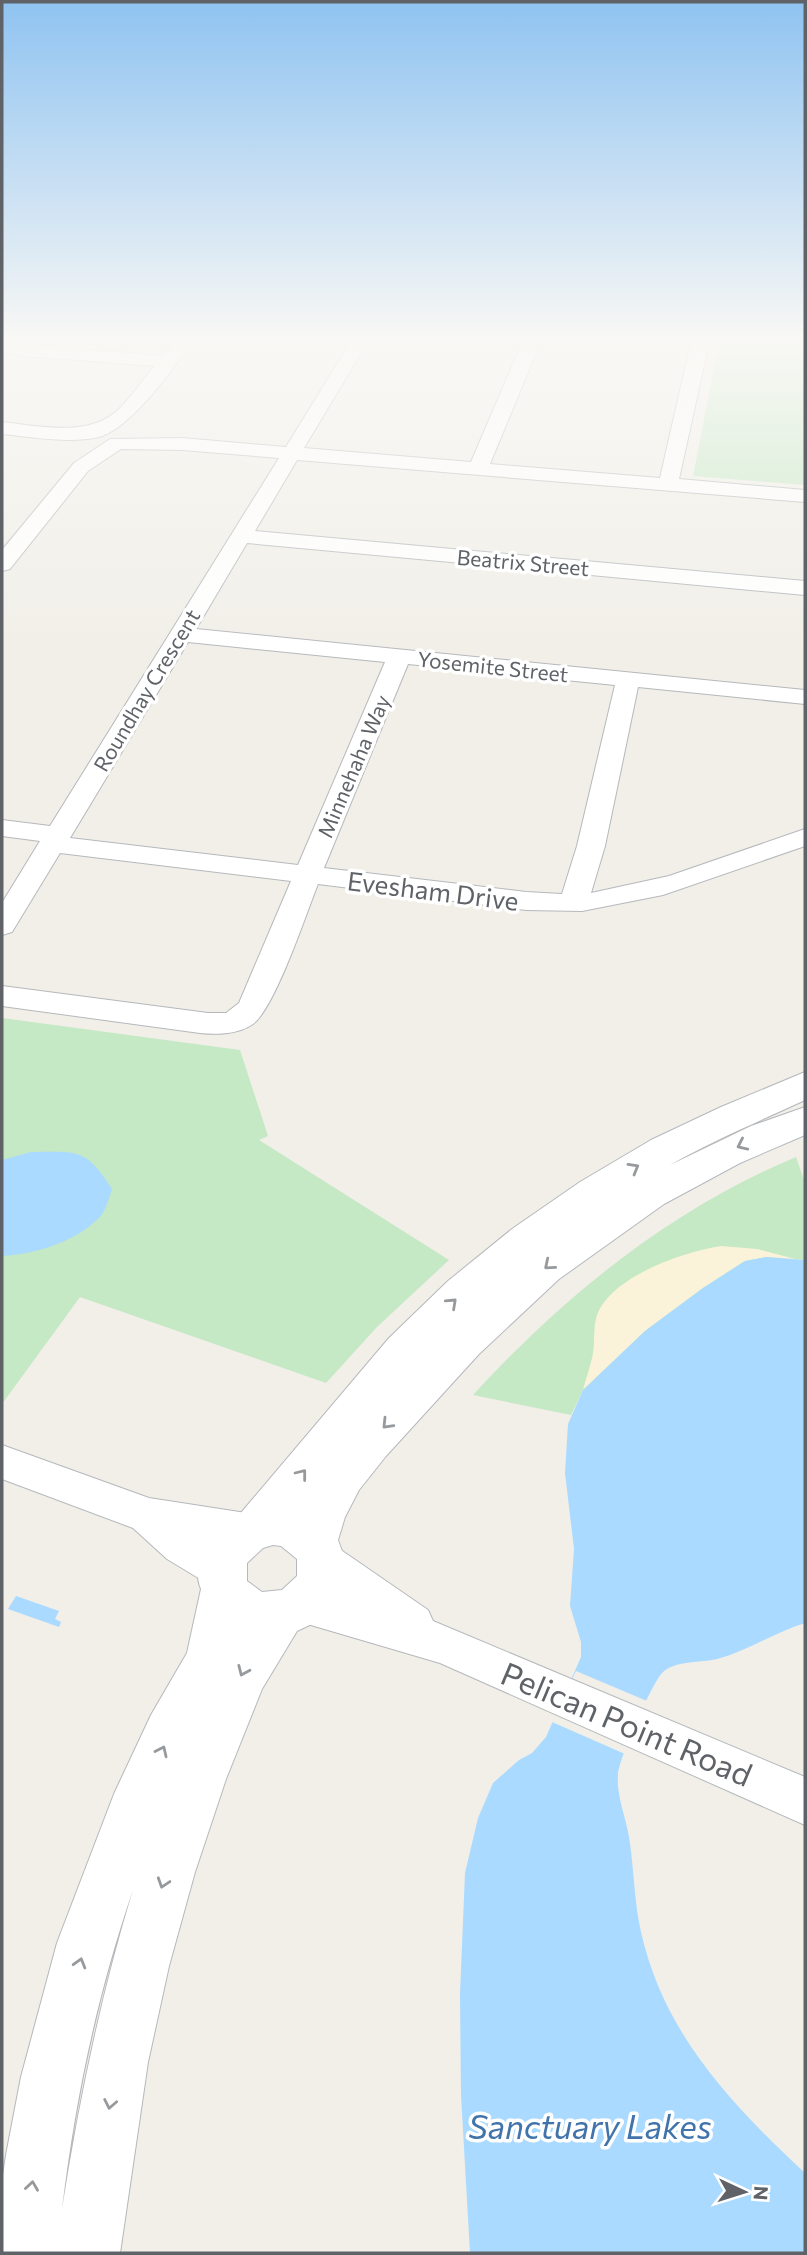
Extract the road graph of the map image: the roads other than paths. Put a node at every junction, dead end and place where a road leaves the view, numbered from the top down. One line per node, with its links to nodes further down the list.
1 (91, 443): 8 (street)
2 (108, 443): 8 (street)
3 (178, 443): 7 (street)
4 (296, 443): 7 (street, Roundhay Crescent)
5 (489, 443): 9 (street)
6 (677, 443): 10 (street)
7 (290, 453): 9 (street); 12 (street, Roundhay Crescent)
8 (81, 467): 13 (street)
9 (478, 469): 10 (street)
10 (668, 485): 11 (street)
11 (805, 496)
12 (241, 536): 15 (street, Beatrix Street); 16 (street, Roundhay Crescent)
13 (12, 537): 14 (street)
14 (2, 564)
15 (805, 589)
16 (181, 634): 17 (street, Yosemite Street); 22 (street, Roundhay Crescent)
17 (399, 656): 18 (street, Yosemite Street); 23 (street, Minnehaha Way)
18 (628, 679): 19 (street, Yosemite Street); 24 (street)
19 (805, 697)
20 (2, 828): 22 (street, Evesham Drive)
21 (805, 837): 24 (street, Evesham Drive)
22 (55, 839): 23 (street, Evesham Drive); 25 (street, Roundhay Crescent)
23 (308, 875): 24 (street, Evesham Drive); 26 (street)
24 (586, 902)
25 (2, 926)
26 (2, 996)
27 (805, 1085): 31 (street, one-way to 27)
28 (805, 1120): 30 (street, one-way to 30)
29 (2, 1462): 31 (street)
30 (318, 1551): 31 (street); 32 (street); 33 (street, Pelican Point Road)
31 (237, 1554): 32 (street); 35 (street, one-way to 31)
32 (291, 1609): 33 (street, Pelican Point Road); 36 (street, one-way to 36)
33 (448, 1646): 34 (street, Pelican Point Road)
34 (805, 1802)
35 (24, 2253)
36 (88, 2253)

